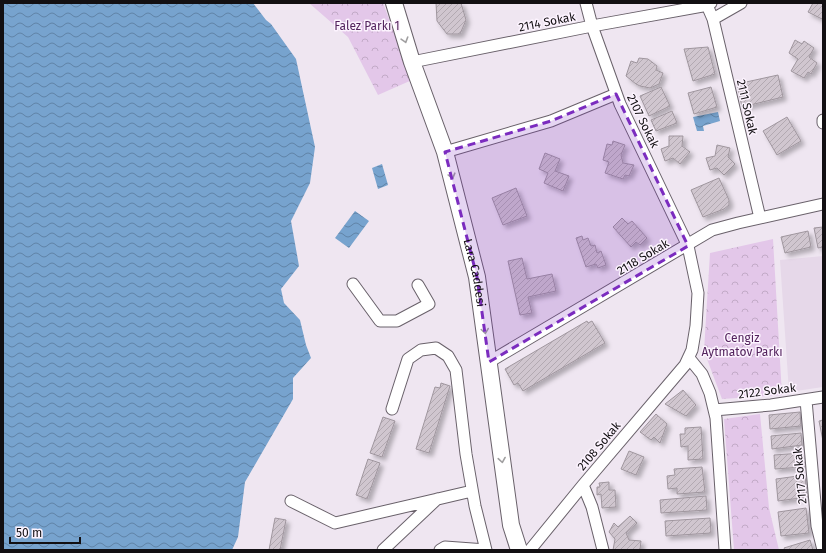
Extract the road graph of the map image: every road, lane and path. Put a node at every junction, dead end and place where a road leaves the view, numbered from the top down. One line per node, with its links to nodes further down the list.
1 (394, 3): 7 (street, Lara Caddesi, one-way to 7)
2 (586, 3): 6 (street, 2107 Sokak)
3 (741, 3): 5 (street)
4 (708, 4): 5 (street, 2111 Sokak); 6 (street, 2114 Sokak)
5 (713, 19): 13 (street, 2111 Sokak)
6 (592, 26): 7 (street, 2114 Sokak); 8 (street, 2107 Sokak)
7 (412, 62): 11 (street, Lara Caddesi)
8 (616, 94): 11 (street); 14 (street, 2107 Sokak)
9 (823, 120): 10 (street)
10 (823, 123)
11 (445, 152): 18 (street, Lara Caddesi, one-way to 18)
12 (823, 204): 13 (street, 2118 Sokak)
13 (760, 218): 14 (street, 2118 Sokak)
14 (688, 246): 17 (street, 2108 Sokak); 18 (street, 2118 Sokak)
15 (353, 284): 16 (street)
16 (418, 284)
17 (689, 358): 22 (street); 23 (street, 2108 Sokak)
18 (489, 362): 31 (street, Lara Caddesi, one-way to 31)
19 (823, 397): 20 (street, 2122 Sokak)
20 (806, 400): 22 (street, 2122 Sokak); 35 (street, 2117 Sokak)
21 (392, 409): 24 (street)
22 (714, 410): 34 (street)
23 (583, 485): 32 (street, 2108 Sokak); 33 (street)
24 (472, 491): 25 (street); 30 (street)
25 (437, 499): 26 (street); 28 (street)
26 (291, 501)
27 (465, 549): 29 (street); 30 (street)
28 (383, 550)
29 (440, 550)
30 (486, 550)
31 (519, 550)
32 (530, 550)
33 (602, 550)
34 (725, 550)
35 (823, 550)

